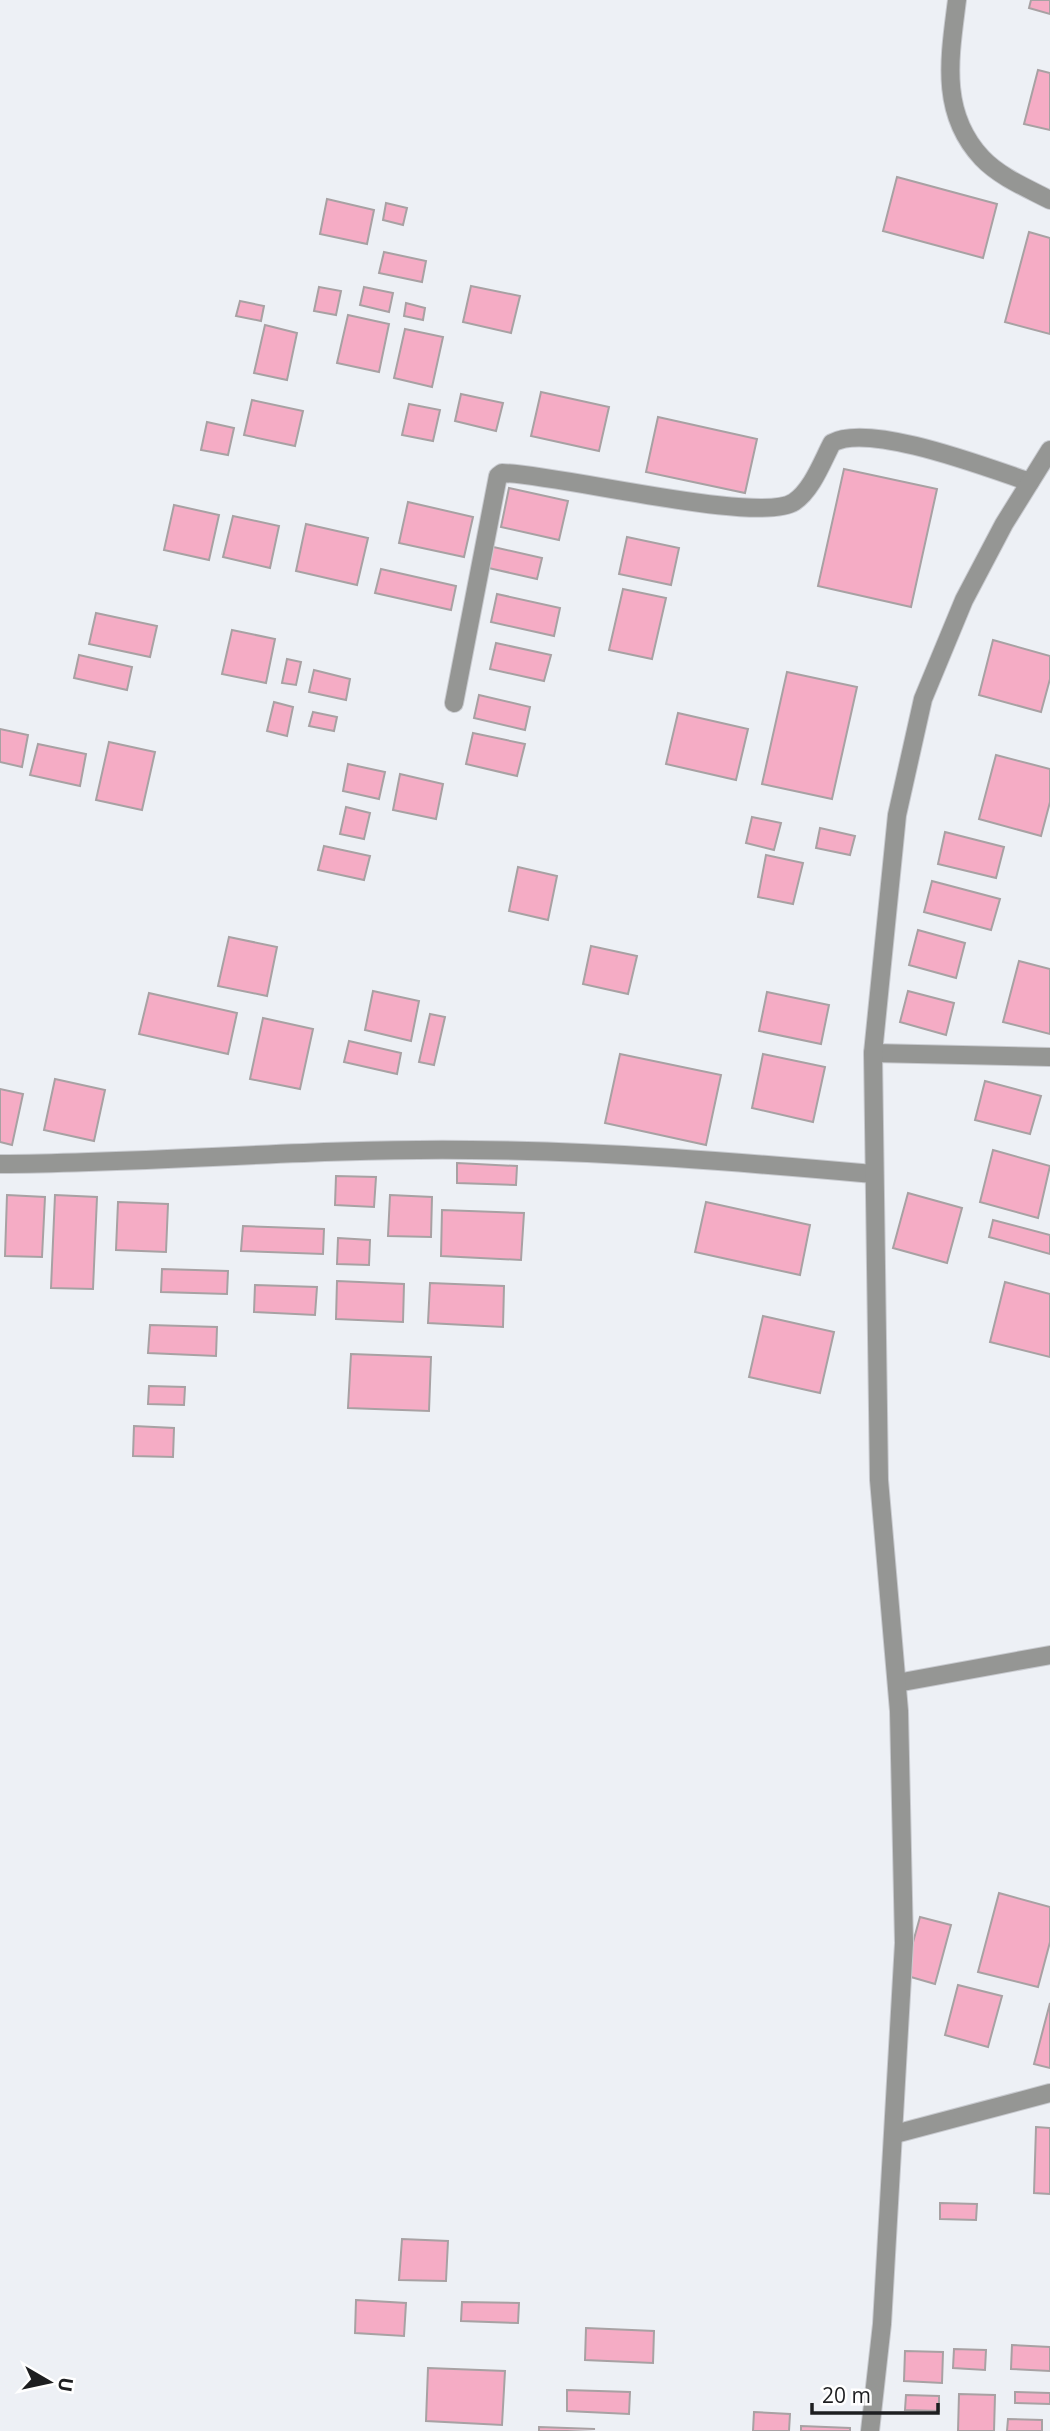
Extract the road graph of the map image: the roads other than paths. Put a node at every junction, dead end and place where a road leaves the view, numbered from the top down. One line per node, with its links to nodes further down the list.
1 (957, 0): 2 (street)
2 (1050, 200)
3 (1050, 450): 4 (street)
4 (1030, 482): 5 (street); 6 (street)
5 (454, 704)
6 (873, 1053): 7 (street); 9 (street)
7 (1050, 1057)
8 (0, 1164): 9 (street)
9 (873, 1174): 11 (street)
10 (1050, 1655): 11 (street)
11 (897, 1683): 13 (street)
12 (1050, 2093): 13 (street)
13 (895, 2134): 14 (street)
14 (870, 2431)

